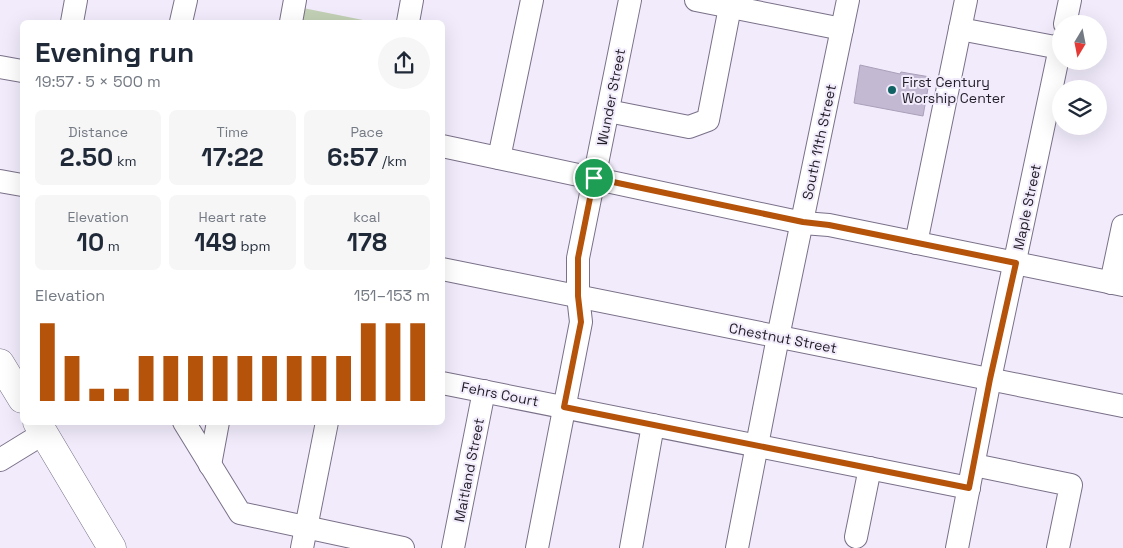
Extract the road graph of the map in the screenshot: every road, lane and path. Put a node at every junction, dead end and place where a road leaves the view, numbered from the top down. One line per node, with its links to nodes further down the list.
1 (76, 0): 13 (street)
2 (186, 0): 14 (street)
3 (295, 0): 15 (street)
4 (412, 0): 16 (street)
5 (532, 0): 25 (street)
6 (630, 0): 23 (street, Wunder Street)
7 (696, 0): 11 (street)
8 (848, 0): 17 (street, South 11th Street)
9 (966, 0): 18 (street)
10 (1070, 0): 12 (street)
11 (730, 7): 17 (street); 23 (street)
12 (1067, 15)
13 (72, 20)
14 (181, 20)
15 (291, 20)
16 (408, 20)
17 (842, 29): 29 (street, South 11th Street)
18 (960, 29): 19 (street); 31 (street)
19 (1052, 44)
20 (0, 67): 22 (street)
21 (1056, 70): 32 (street, Maple Street)
22 (20, 72)
23 (608, 111): 26 (street, Wunder Street)
24 (445, 147): 25 (street)
25 (498, 158): 26 (street)
26 (594, 178): 29 (street); 35 (street, Wunder Street)
27 (0, 181): 28 (street)
28 (20, 186)
29 (803, 222): 31 (street); 36 (street, South 11th Street)
30 (1123, 226): 34 (street)
31 (916, 243): 32 (street)
32 (1016, 263): 34 (street); 38 (street, Maple Street)
33 (445, 271): 35 (street, Chestnut Street)
34 (1117, 284)
35 (578, 296): 36 (street, Chestnut Street); 43 (street, Wunder Street)
36 (778, 337): 38 (street, Chestnut Street); 49 (street, South 11th Street)
37 (0, 363): 41 (main road)
38 (990, 379): 42 (street, Chestnut Street); 52 (street, Maple Street)
39 (445, 384): 40 (street, Fehrs Court)
40 (484, 392): 43 (street, Fehrs Court); 59 (street, Maitland Street)
41 (20, 396)
42 (1123, 406)
43 (564, 407): 47 (street, Fehrs Court); 60 (street, Wunder Street)
44 (186, 425): 51 (street)
45 (217, 425): 51 (street)
46 (326, 425): 56 (street)
47 (653, 425): 49 (street, Fehrs Court); 61 (street)
48 (40, 428): 50 (street); 57 (main road)
49 (758, 445): 53 (street, Fehrs Court); 62 (street, South 11th Street)
50 (0, 460)
51 (210, 465): 56 (street)
52 (974, 466): 54 (street, Maple Street); 64 (street)
53 (870, 468): 54 (street, Fehrs Court); 55 (street)
54 (969, 488): 63 (street, Maple Street)
55 (856, 537)
56 (300, 540): 58 (street)
57 (112, 548)
58 (403, 548)
59 (453, 548)
60 (537, 548)
61 (631, 548)
62 (737, 548)
63 (957, 548)
64 (1058, 548)

